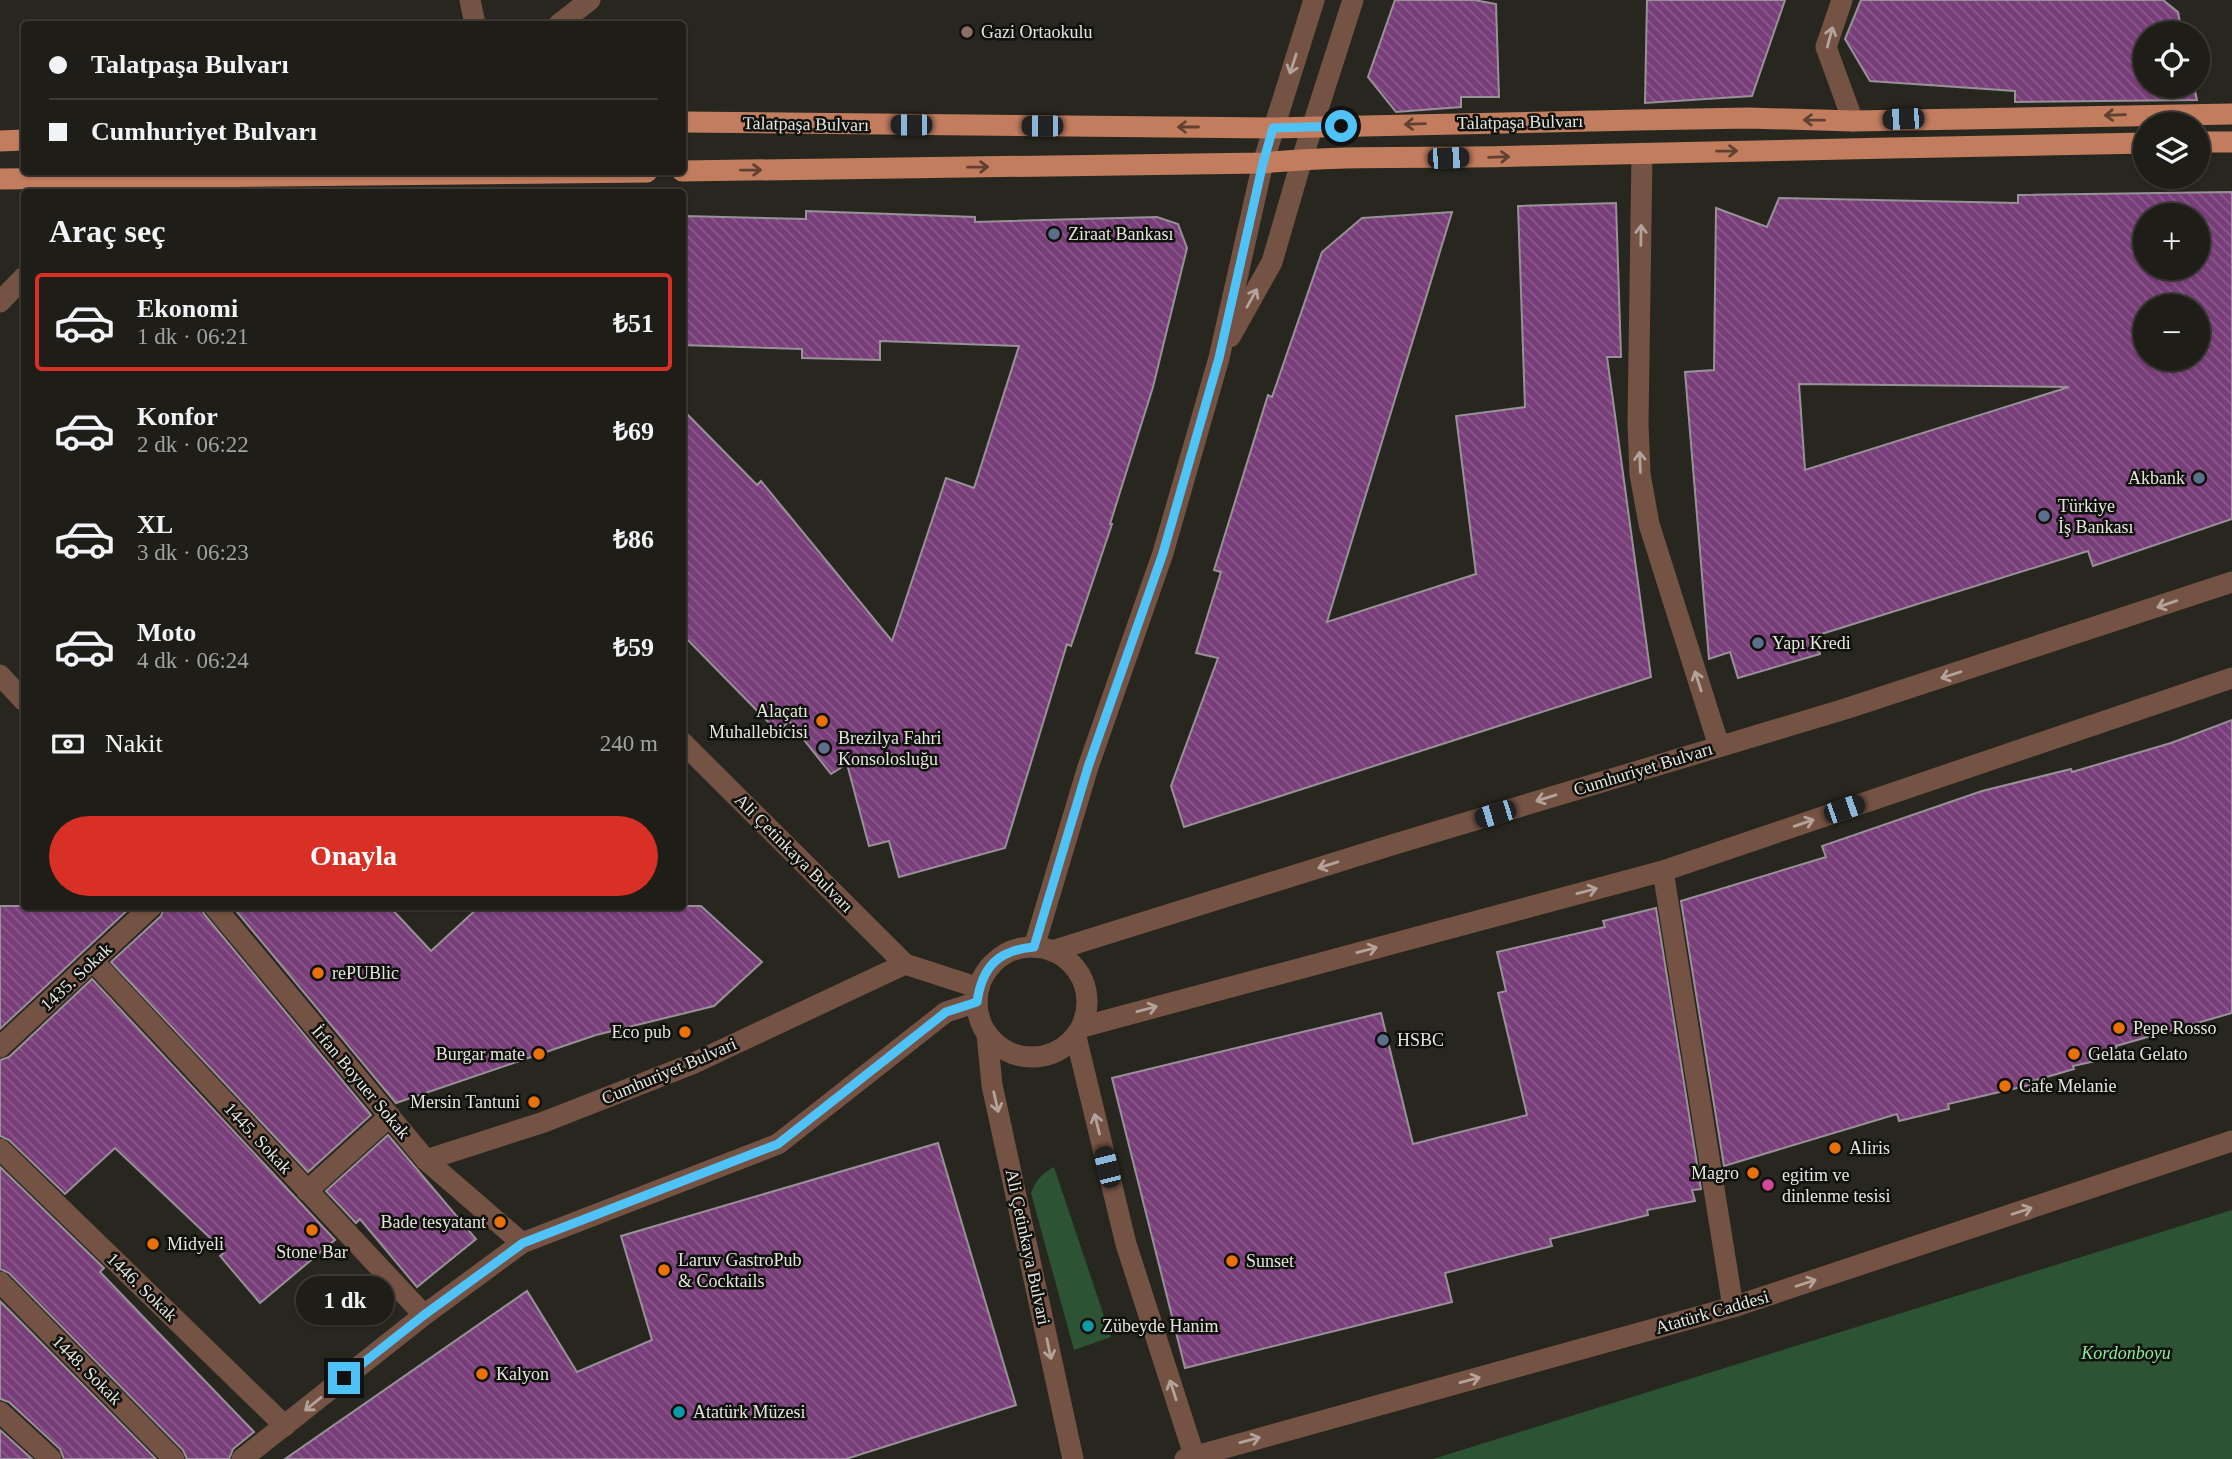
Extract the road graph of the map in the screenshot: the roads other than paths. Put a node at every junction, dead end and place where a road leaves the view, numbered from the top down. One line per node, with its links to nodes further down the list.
1 (470, 0): 6 (street)
2 (590, 0): 7 (street)
3 (1314, 0): 12 (street, one-way to 12)
4 (1353, 0): 11 (street)
5 (1842, 0): 9 (street, one-way to 5)
6 (474, 21)
7 (563, 21)
8 (2232, 114): 9 (main road, Talatpaşa Bulvarı, one-way to 9)
9 (1853, 121): 11 (main road, Talatpaşa Bulvarı, one-way to 11)
10 (686, 122): 12 (main road, Talatpaşa Bulvarı, one-way to 10)
11 (1313, 127): 12 (main road, Talatpaşa Bulvarı); 19 (street)
12 (1273, 128): 20 (street)
13 (21, 140): 14 (main road)
14 (0, 141)
15 (2210, 142): 16 (main road)
16 (2232, 142)
17 (2133, 144): 18 (main road, Talatpaşa Bulvarı, one-way to 17)
18 (1642, 153): 19 (main road, Talatpaşa Bulvarı, one-way to 18); 34 (street, one-way to 18)
19 (1302, 159): 20 (main road, Talatpaşa Bulvarı); 28 (street, one-way to 19)
20 (1263, 163): 21 (main road, Talatpaşa Bulvarı, one-way to 20); 28 (street)
21 (686, 171)
22 (543, 175): 25 (main road)
23 (0, 179): 24 (main road)
24 (83, 185): 25 (main road)
25 (197, 185)
26 (21, 281): 27 (street)
27 (0, 302)
28 (1219, 358): 38 (street)
29 (2232, 582): 34 (street, Cumhuriyet Bulvarı, one-way to 34)
30 (0, 675): 32 (street)
31 (2232, 678): 35 (street, one-way to 31)
32 (21, 698)
33 (686, 746): 40 (street, Ali Çetinkaya Bulvarı)
34 (1719, 746): 38 (street, Cumhuriyet Bulvarı, one-way to 38)
35 (1663, 871): 42 (street, one-way to 35); 52 (street)
36 (148, 910): 39 (street, 1435. Sokak)
37 (217, 910): 45 (street, İrfan Boyuer Sokak)
38 (1043, 949): 41 (street); 42 (street)
39 (93, 961): 44 (street, 1435. Sokak); 49 (street, 1445. Sokak)
40 (905, 964): 41 (street); 48 (street, Cumhuriyet Bulvari)
41 (978, 995): 43 (street); 50 (street)
42 (1079, 1032): 43 (street); 56 (street, one-way to 42)
43 (987, 1035): 60 (street, Ali Çetinkaya Bulvari, one-way to 60)
44 (0, 1047)
45 (390, 1116): 48 (street, İrfan Boyuer Sokak); 49 (street)
46 (2232, 1141): 52 (street, Atatürk Caddesi, one-way to 46)
47 (0, 1149): 55 (street, 1446. Sokak)
48 (426, 1160): 50 (street, İrfan Boyuer Sokak)
49 (307, 1191): 53 (street, 1445. Sokak)
50 (523, 1243): 53 (street)
51 (0, 1282): 58 (street, 1448. Sokak)
52 (1733, 1307): 56 (street, Atatürk Caddesi, one-way to 52)
53 (424, 1315): 55 (street, one-way to 55)
54 (0, 1412): 57 (street)
55 (285, 1426): 59 (street)
56 (1189, 1457)
57 (51, 1459)
58 (174, 1459)
59 (242, 1459)
60 (1073, 1459)

